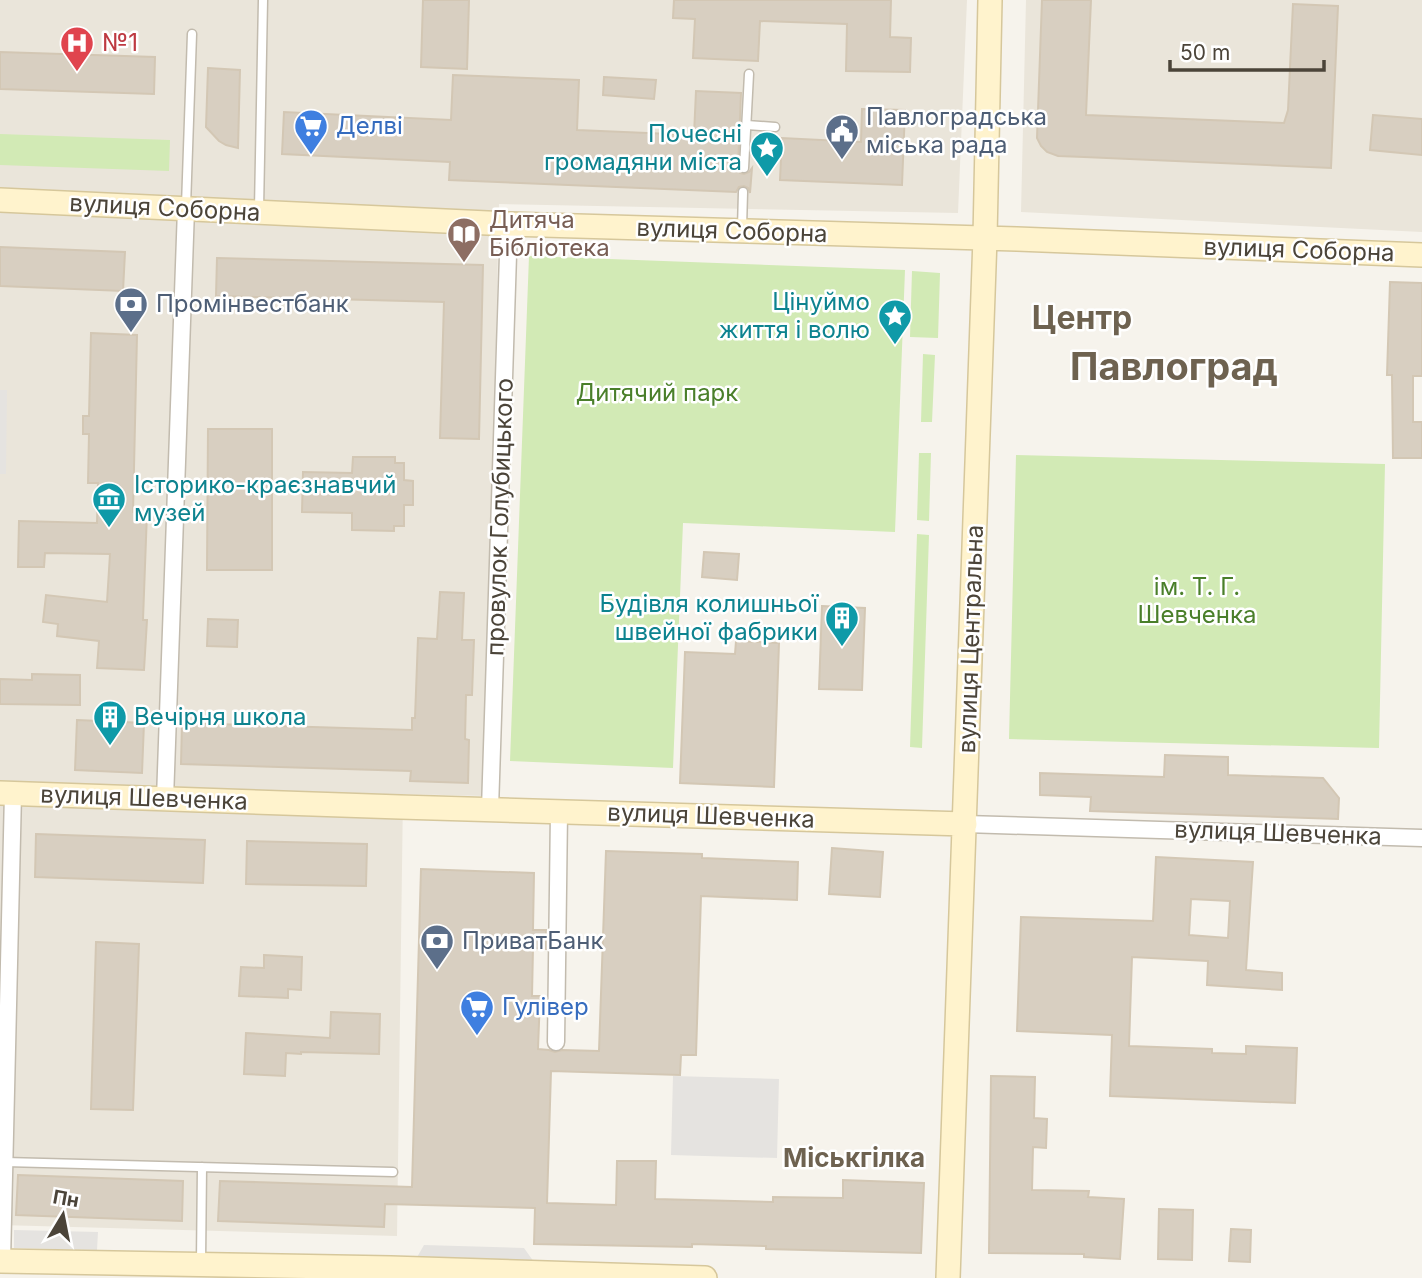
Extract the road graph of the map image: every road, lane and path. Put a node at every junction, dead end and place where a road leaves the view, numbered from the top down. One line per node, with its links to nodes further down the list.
1 (263, 0): 11 (lane)
2 (990, 0): 14 (street, вулиця Центральна)
3 (192, 34): 10 (lane)
4 (750, 74): 5 (lane)
5 (747, 125): 6 (lane); 7 (lane)
6 (775, 127)
7 (744, 167)
8 (743, 192): 13 (lane)
9 (0, 200): 10 (street, вулиця Соборна)
10 (186, 209): 11 (street, вулиця Соборна); 17 (street)
11 (259, 212): 12 (street, вулиця Соборна)
12 (509, 224): 13 (street, вулиця Соборна); 18 (street, провулок Голубицького)
13 (741, 232): 14 (street, вулиця Соборна)
14 (985, 238): 15 (street, вулиця Соборна); 20 (street, вулиця Центральна)
15 (1422, 255)
16 (6, 793): 17 (street, вулиця Шевченка); 23 (street)
17 (165, 799): 18 (street, вулиця Шевченка)
18 (490, 809): 19 (street, вулиця Шевченка)
19 (559, 811): 20 (street, вулиця Шевченка); 22 (street)
20 (965, 824): 21 (street, вулиця Шевченка); 29 (street, вулиця Центральна)
21 (1422, 838)
22 (556, 1042)
23 (5, 1162): 24 (lane); 26 (street)
24 (202, 1167): 25 (lane); 27 (lane)
25 (393, 1172)
26 (1, 1261): 27 (street)
27 (201, 1264): 28 (street)
28 (705, 1278)
29 (948, 1278)

